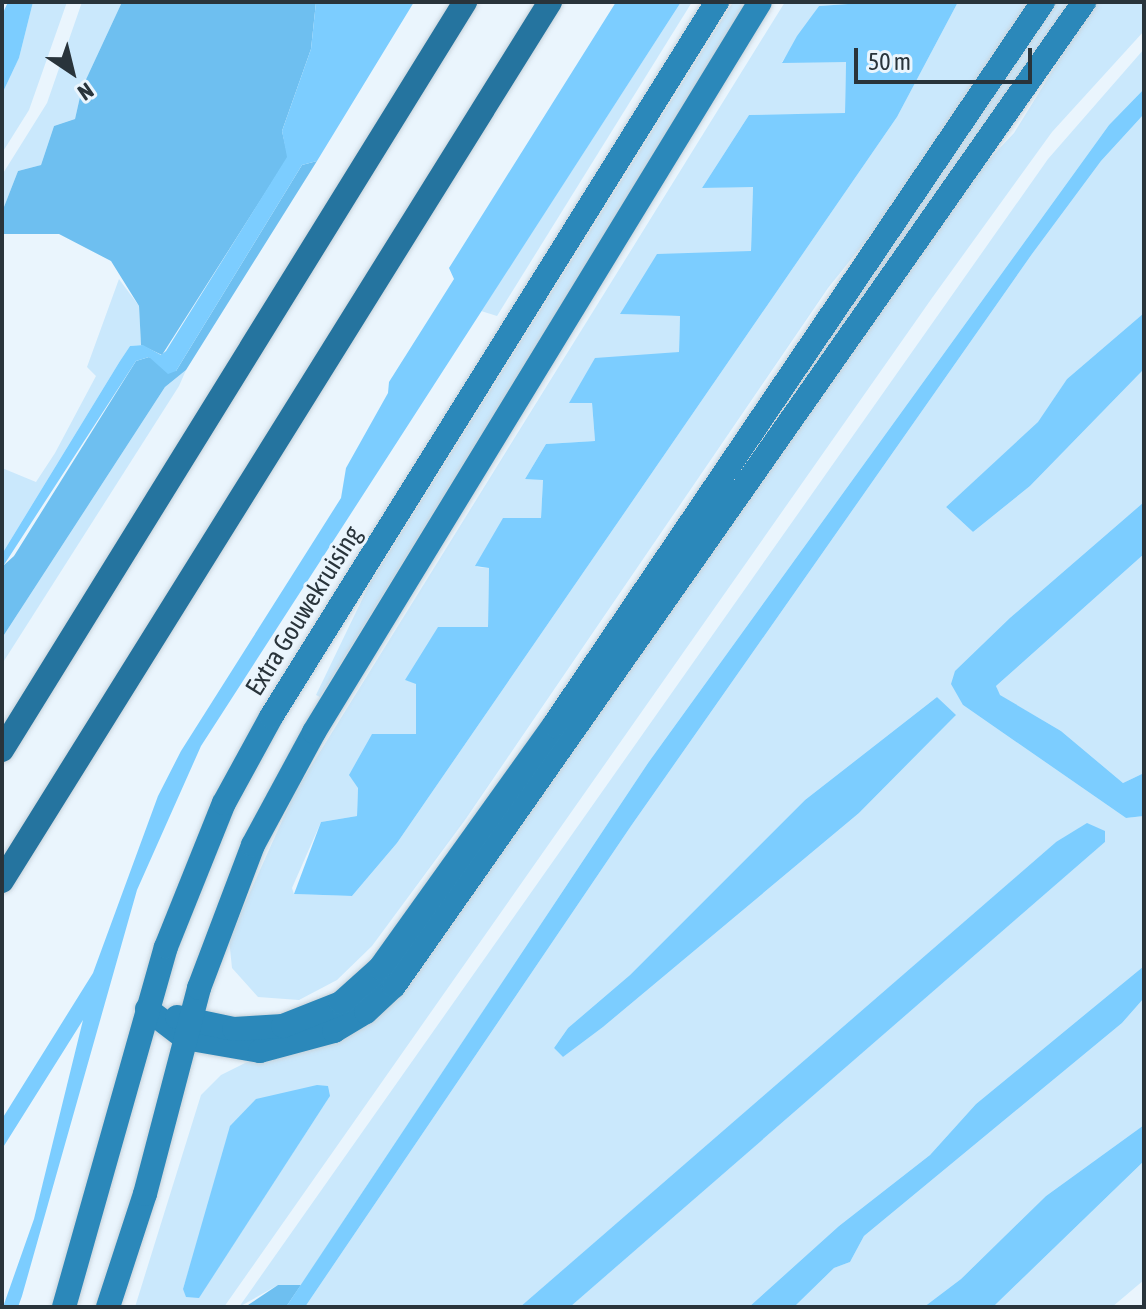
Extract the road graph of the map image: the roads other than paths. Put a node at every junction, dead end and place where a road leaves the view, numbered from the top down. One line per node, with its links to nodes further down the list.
1 (465, 2): 7 (highway)
2 (550, 2): 8 (highway)
3 (717, 2): 9 (main road, Extra Gouwekruising)
4 (760, 2): 10 (main road)
5 (1043, 2): 10 (main road)
6 (1084, 2): 10 (main road)
7 (2, 750)
8 (2, 881)
9 (147, 1009): 10 (main road); 11 (main road, Extra Gouwekruising)
10 (187, 1029): 12 (main road)
11 (64, 1307)
12 (108, 1307)

